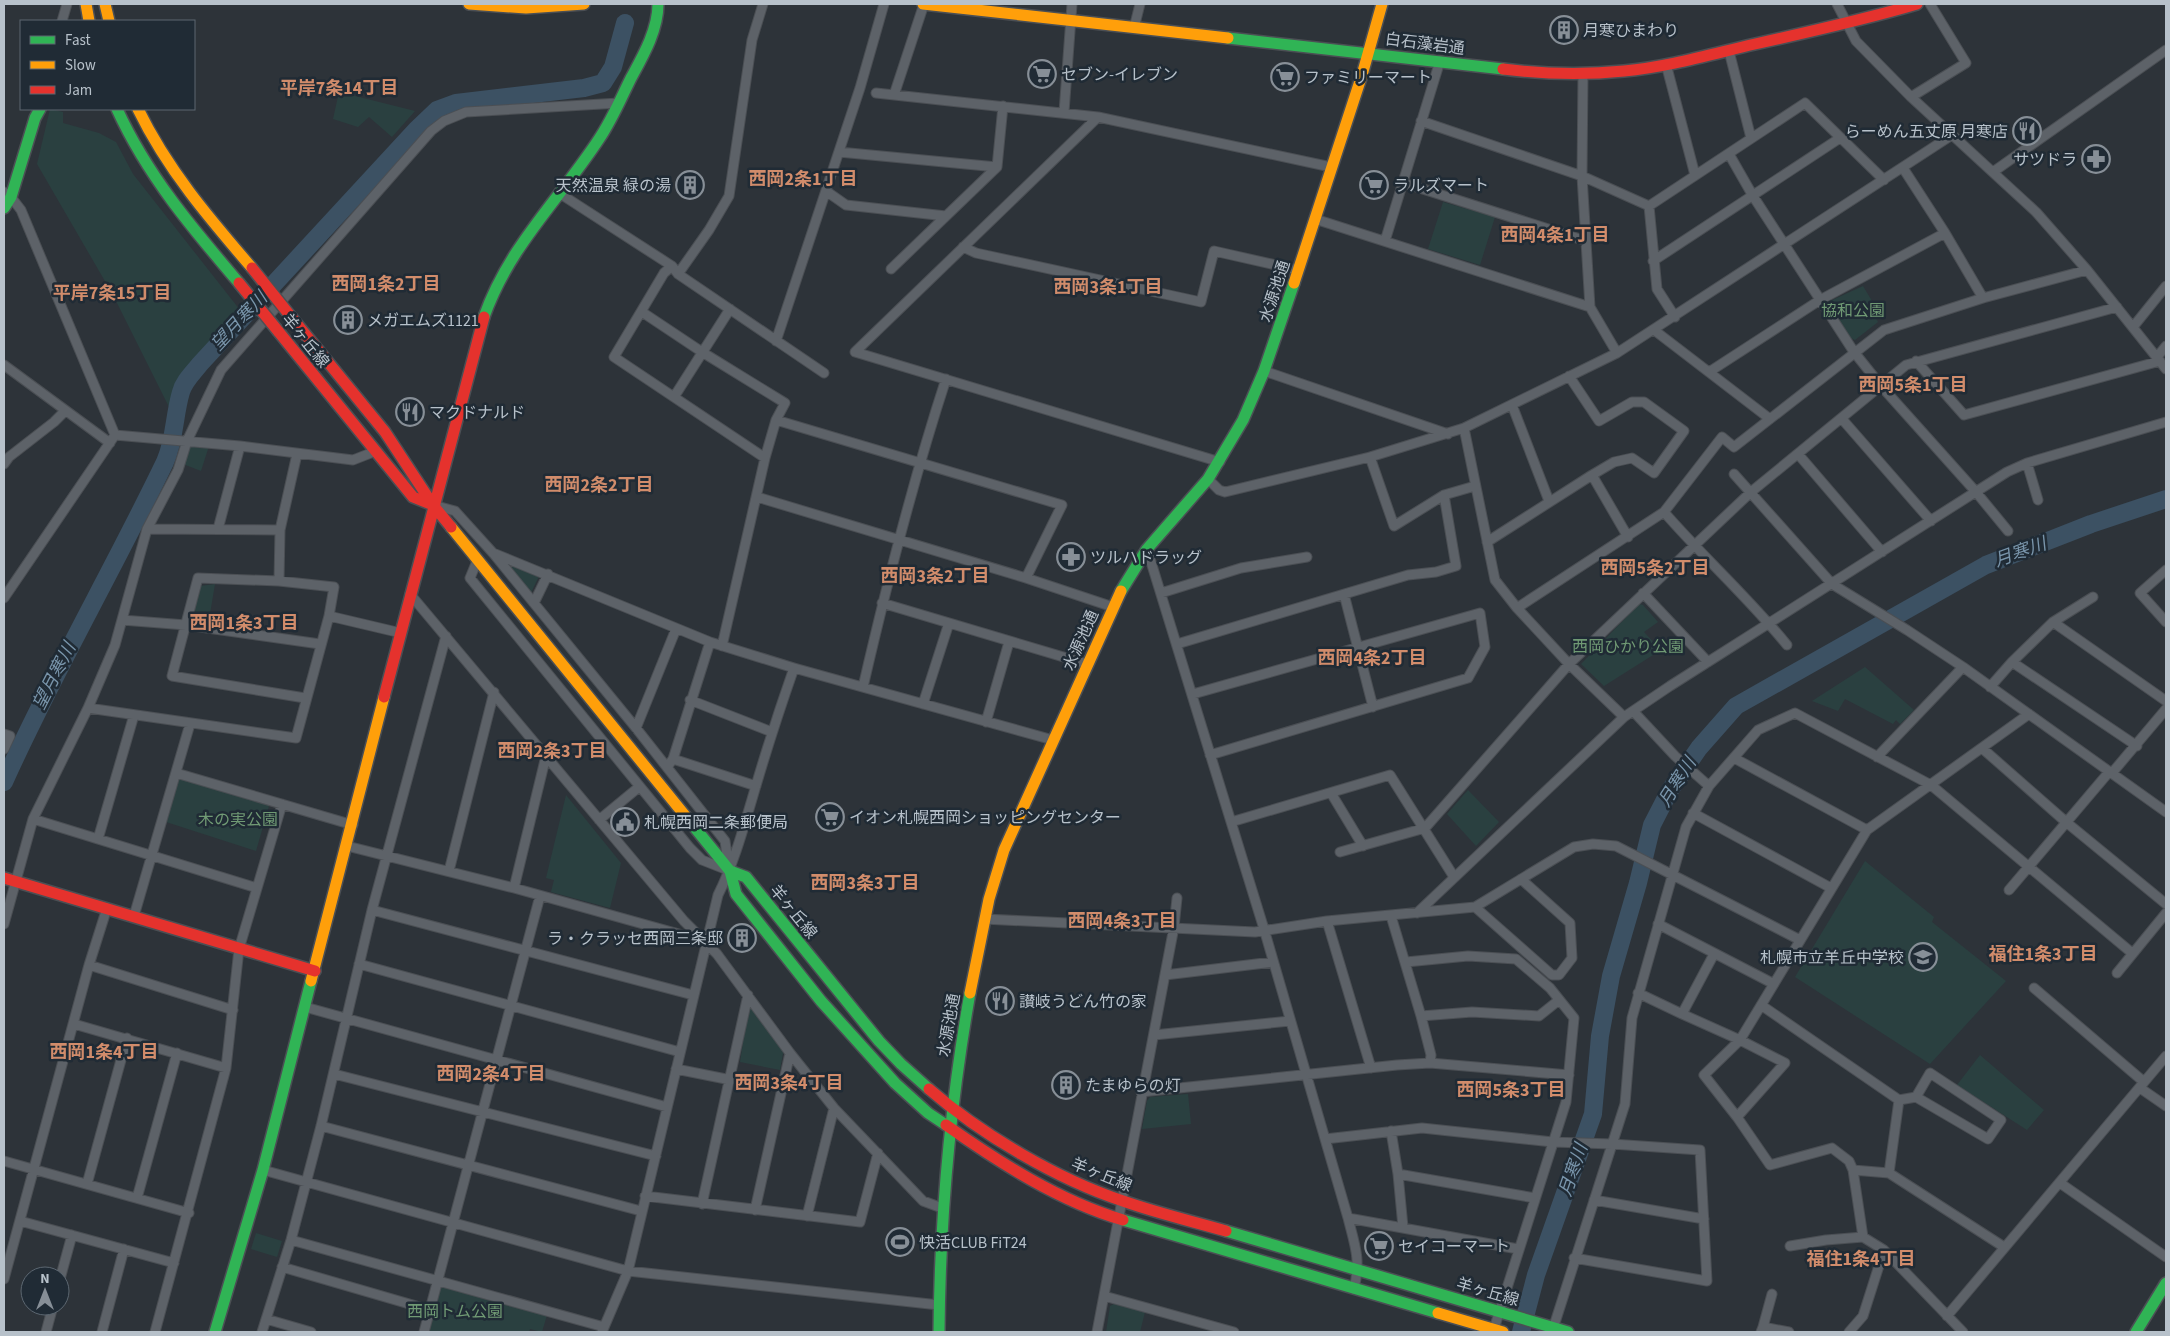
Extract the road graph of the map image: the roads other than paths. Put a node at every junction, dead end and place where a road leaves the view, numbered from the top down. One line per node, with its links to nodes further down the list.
1 (67, 4): 17 (street)
2 (86, 4): 18 (main road)
3 (105, 4): 19 (main road)
4 (469, 4): 16 (main road)
5 (584, 4): 16 (main road)
6 (658, 4): 32 (main road)
7 (763, 4): 68 (street)
8 (884, 4): 43 (street)
9 (923, 4): 20 (main road, 白石藻岩通); 30 (street)
10 (1072, 4): 20 (street)
11 (1140, 4): 22 (street)
12 (1382, 4): 25 (main road, 水源池通)
13 (1837, 4): 21 (street)
14 (1917, 4): 21 (main road, 白石藻岩通)
15 (1930, 4): 31 (street)
16 (564, 5)
17 (62, 20)
18 (89, 20)
19 (109, 20)
20 (1071, 21): 22 (main road, 白石藻岩通); 37 (street)
21 (1847, 24): 24 (main road, 白石藻岩通); 31 (street)
22 (1134, 28): 25 (main road, 白石藻岩通)
23 (2166, 50): 48 (street)
24 (1729, 51): 27 (main road, 白石藻岩通); 41 (street)
25 (1368, 53): 26 (main road, 白石藻岩通); 46 (main road, 水源池通)
26 (1440, 61): 28 (main road, 白石藻岩通); 39 (street)
27 (1666, 64): 28 (main road, 白石藻岩通); 49 (street)
28 (1583, 73): 50 (street)
29 (876, 94): 30 (street)
30 (894, 95): 33 (street)
31 (1911, 97): 40 (street)
32 (619, 103): 54 (main road); 106 (street)
33 (1003, 106): 37 (street); 45 (street)
34 (39, 110): 55 (main road)
35 (117, 110): 108 (main road, 羊ヶ丘線, bridge)
36 (138, 110): 127 (main road, 羊ヶ丘線, bridge)
37 (1064, 112): 38 (street)
38 (1098, 117): 46 (street); 65 (street)
39 (1421, 121): 50 (street); 52 (street)
40 (1952, 136): 47 (street); 48 (street)
41 (1751, 138): 42 (street); 44 (street)
42 (1840, 138): 51 (street); 56 (street)
43 (839, 152): 45 (street); 53 (street)
44 (1729, 154): 49 (street); 56 (street)
45 (997, 167): 59 (street)
46 (1331, 167): 60 (main road, 水源池通)
47 (1903, 168): 51 (street); 61 (street)
48 (1993, 172): 70 (street)
49 (1695, 175): 57 (street)
50 (1582, 176): 57 (street); 63 (street)
51 (1884, 180): 64 (street)
52 (1404, 183): 62 (street); 63 (street)
53 (826, 191): 59 (street); 81 (street)
54 (559, 193): 68 (street); 127 (main road)
55 (8, 195): 58 (main road); 105 (street)
56 (1753, 196): 64 (street); 66 (street)
57 (1649, 206): 66 (street)
58 (4, 208)
59 (946, 216): 67 (street)
60 (1315, 219): 62 (street); 69 (main road, 水源池通)
61 (1945, 233): 72 (street); 73 (street)
62 (1385, 241): 74 (street)
63 (1586, 241): 74 (street)
64 (1785, 244): 73 (street); 78 (street)
65 (963, 247): 69 (street); 94 (street)
66 (1653, 261): 78 (street)
67 (891, 268)
68 (675, 270): 76 (street); 77 (street)
69 (1298, 270): 90 (main road, 水源池通)
70 (2087, 270): 72 (street); 75 (street)
71 (2166, 286): 79 (street)
72 (1982, 298): 84 (street)
73 (1820, 300): 84 (street); 91 (street)
74 (1590, 307): 85 (street)
75 (2117, 307): 79 (street); 87 (street)
76 (730, 309): 81 (street); 83 (street)
77 (642, 312): 83 (street); 96 (street)
78 (1675, 316): 80 (street)
79 (2133, 326): 86 (street)
80 (1654, 330): 85 (street); 91 (street)
81 (776, 341): 92 (street)
82 (2166, 346): 86 (street)
83 (702, 352): 96 (street); 101 (street)
84 (1854, 352): 95 (street); 99 (street)
85 (1617, 353): 93 (street)
86 (2159, 359): 87 (street); 89 (street)
87 (1916, 361): 95 (street)
88 (4, 365): 98 (street)
89 (2166, 369)
90 (1264, 371): 104 (street); 114 (main road, 水源池通)
91 (1709, 372): 99 (street)
92 (824, 373)
93 (1569, 376): 97 (street); 118 (street)
94 (946, 379): 113 (street); 114 (street)
95 (1882, 387): 100 (street); 122 (street)
96 (674, 397): 112 (street)
97 (1512, 405): 103 (street); 126 (street)
98 (65, 411): 105 (street); 116 (street)
99 (1770, 419): 128 (street)
100 (1842, 419): 110 (street); 129 (street)
101 (776, 420): 112 (street); 113 (street)
102 (2166, 422): 115 (street)
103 (1464, 428): 104 (street); 120 (street)
104 (1448, 434): 111 (street)
105 (112, 439): 106 (street); 153 (street)
106 (185, 441): 107 (street); 131 (street)
107 (240, 446): 109 (street); 130 (street)
108 (376, 451): 109 (street); 127 (main road, 羊ヶ丘線)
109 (297, 454): 132 (street)
110 (1798, 454): 121 (street); 139 (street)
111 (1370, 457): 119 (street); 123 (street)
112 (765, 458): 124 (street)
113 (919, 462): 135 (street); 145 (street)
114 (1220, 462): 119 (main road, 水源池通)
115 (2026, 463): 122 (street); 125 (street)
116 (4, 464)
117 (1734, 474): 121 (street)
118 (1592, 475): 126 (street); 134 (street)
119 (1208, 479): 138 (main road, 水源池通)
120 (1475, 486): 123 (street); 136 (street)
121 (1751, 492): 137 (street); 147 (street)
122 (1976, 492): 129 (street); 133 (street)
123 (1444, 495): 151 (street)
124 (757, 497): 135 (street); 173 (street)
125 (2038, 500)
126 (1549, 501): 136 (street)
127 (433, 505): 140 (street); 142 (main road, 羊ヶ丘線); 150 (main road)
128 (1664, 512): 134 (street); 137 (street)
129 (1931, 521): 139 (street)
130 (218, 529): 131 (street); 132 (street)
131 (147, 530): 159 (street)
132 (280, 530): 146 (street)
133 (2008, 531)
134 (1628, 537): 157 (street)
135 (898, 540): 145 (street); 155 (street)
136 (1486, 542): 157 (street)
137 (1693, 546): 149 (street); 163 (street)
138 (1147, 549): 148 (street); 156 (main road, 水源池通)
139 (1882, 552): 147 (street)
140 (493, 553): 144 (street); 154 (street)
141 (1307, 557): 148 (street)
142 (478, 561): 216 (street); 236 (main road, 羊ヶ丘線)
143 (2166, 570): 162 (street)
144 (548, 574): 154 (street); 165 (street)
145 (1026, 578): 156 (street)
146 (279, 582): 158 (street); 164 (street)
147 (1832, 584): 163 (street); 180 (street)
148 (1161, 593): 171 (street)
149 (1642, 593): 175 (street); 178 (street)
150 (410, 594): 166 (main road); 167 (street)
151 (1344, 594): 171 (street); 174 (street)
152 (2093, 597): 161 (street)
153 (4, 598)
154 (534, 603): 198 (street)
155 (882, 603): 160 (street); 181 (street)
156 (1113, 607): 177 (main road, 水源池通)
157 (1517, 608): 178 (street)
158 (329, 616): 166 (street); 170 (street)
159 (122, 620): 164 (street); 190 (street)
160 (949, 622): 169 (street); 188 (street)
161 (2053, 622): 176 (street); 187 (street)
162 (2166, 622)
163 (1770, 624): 172 (street); 175 (street)
164 (186, 626): 170 (street); 185 (street)
165 (676, 628): 168 (street); 198 (street)
166 (401, 632): 225 (main road)
167 (446, 636): 183 (street); 233 (street)
168 (710, 642): 173 (street); 186 (street)
169 (1009, 642): 177 (street); 196 (street)
170 (320, 644): 185 (street)
171 (1177, 644): 184 (street)
172 (1787, 645)
173 (722, 646): 179 (street)
174 (1357, 647): 184 (street); 189 (street); 189 (street)
175 (1708, 662): 192 (street)
176 (2012, 662): 182 (street); 202 (street)
177 (1087, 664): 201 (main road, 水源池通)
178 (1568, 664): 195 (street); 226 (street)
179 (794, 668): 181 (street); 199 (street)
180 (1963, 668): 182 (street); 207 (street)
181 (863, 687): 188 (street)
182 (1990, 687): 193 (street)
183 (494, 692): 206 (street); 235 (street)
184 (1193, 694): 205 (street)
185 (305, 698): 197 (street)
186 (690, 700): 199 (street); 209 (street)
187 (2166, 701)
188 (923, 704): 196 (street)
189 (1373, 707): 205 (street)
190 (88, 708): 194 (street); 221 (street)
191 (2166, 709): 202 (street)
192 (1633, 711): 195 (street); 215 (street)
193 (2030, 714): 204 (street); 212 (street)
194 (134, 715): 197 (street); 228 (street)
195 (1624, 717): 238 (street)
196 (986, 722): 201 (street)
197 (190, 724): 211 (street)
198 (636, 728): 210 (street)
199 (772, 732): 214 (street)
200 (4, 734): 203 (street)
201 (1053, 740): 256 (main road, 水源池通)
202 (2137, 746): 212 (street)
203 (4, 749)
204 (1983, 749): 213 (street); 224 (street)
205 (1210, 755): 223 (street)
206 (546, 756): 222 (street); 243 (street)
207 (1877, 757): 208 (street); 213 (street)
208 (1734, 758): 215 (street); 227 (street)
209 (673, 759): 210 (street); 214 (street)
210 (667, 767): 236 (street)
211 (176, 773): 218 (street); 232 (street)
212 (2111, 773): 219 (street); 224 (street)
213 (1932, 785): 227 (street); 234 (street)
214 (756, 786): 236 (street)
215 (1709, 786): 220 (street)
216 (639, 787): 222 (street); 236 (street)
217 (1331, 793): 223 (street); 226 (street); 230 (street)
218 (282, 804): 225 (street); 242 (street)
219 (2166, 812)
220 (1693, 813): 237 (street); 244 (street)
221 (33, 819): 228 (street); 241 (street)
222 (599, 820): 263 (street)
223 (1231, 822): 261 (street)
224 (2066, 822): 234 (street); 248 (street)
225 (353, 826): 229 (main road)
226 (1425, 828): 230 (street); 238 (street)
227 (1868, 830): 244 (street)
228 (98, 840): 232 (street)
229 (347, 846): 233 (street); 272 (main road)
230 (1363, 846): 231 (street)
231 (1340, 852)
232 (152, 855): 242 (street); 254 (street)
233 (387, 856): 235 (street); 251 (street)
234 (2029, 866): 245 (street); 266 (street)
235 (449, 871): 243 (street)
236 (730, 871): 263 (street); 313 (main road, 羊ヶ丘線); 317 (main road, 羊ヶ丘線)
237 (1668, 872): 240 (street); 259 (street); 262 (street)
238 (1454, 876): 253 (street)
239 (4, 878): 241 (main road)
240 (1521, 879): 249 (street); 249 (street)
241 (16, 881): 250 (main road); 258 (street)
242 (257, 888): 264 (street)
243 (514, 888): 246 (street)
244 (1831, 888): 262 (street)
245 (2009, 890)
246 (540, 896): 263 (street); 265 (street)
247 (1177, 898): 260 (street)
248 (2166, 904)
249 (1475, 907): 253 (street)
250 (107, 908): 254 (main road); 271 (street)
251 (372, 910): 265 (street); 270 (street)
252 (2166, 912): 266 (street)
253 (1417, 913): 255 (street)
254 (134, 916): 264 (main road)
255 (1391, 916): 257 (street); 269 (street)
256 (984, 919): 260 (street); 313 (main road, 水源池通)
257 (1327, 922): 261 (street); 301 (street)
258 (4, 924)
259 (1658, 924): 267 (street); 277 (street)
260 (1174, 927): 261 (street); 274 (street)
261 (1264, 929): 268 (street)
262 (1800, 940): 275 (street)
263 (706, 941): 278 (street); 279 (street)
264 (239, 948): 272 (main road); 284 (street)
265 (526, 951): 278 (street); 281 (street)
266 (2132, 953): 273 (street)
267 (1714, 954): 275 (street); 285 (street)
268 (1273, 962): 274 (street); 288 (street)
269 (1406, 962): 280 (street); 286 (street)
270 (359, 964): 281 (street); 287 (street)
271 (89, 965): 284 (street); 289 (street)
272 (315, 971): 283 (main road)
273 (2117, 973)
274 (1165, 975): 290 (street)
275 (1774, 984): 282 (street)
276 (2034, 988): 306 (street)
277 (1638, 993): 285 (street); 321 (street)
278 (693, 995): 293 (street)
279 (748, 995): 295 (street); 305 (street)
280 (1559, 1000): 286 (street); 304 (street)
281 (511, 1005): 293 (street); 297 (street)
282 (1761, 1005): 292 (street); 309 (street)
283 (305, 1007): 287 (street); 327 (main road)
284 (233, 1010): 299 (street)
285 (1682, 1014): 292 (street)
286 (1421, 1016): 298 (street)
287 (346, 1018): 297 (street); 302 (street)
288 (1290, 1021): 290 (street); 303 (street)
289 (74, 1024): 291 (street); 326 (street)
290 (1154, 1035): 307 (street)
291 (127, 1038): 294 (street); 333 (street)
292 (1740, 1040): 315 (street); 315 (street)
293 (680, 1052): 300 (street)
294 (177, 1053): 299 (street); 335 (street)
295 (790, 1053): 312 (street); 341 (street)
296 (2166, 1056): 306 (street)
297 (497, 1059): 311 (street); 314 (street)
298 (1430, 1063): 301 (street); 304 (street)
299 (226, 1068): 343 (street)
300 (676, 1068): 305 (street); 311 (street)
301 (1371, 1068): 303 (street)
302 (334, 1074): 314 (street); 316 (street)
303 (1307, 1075): 307 (street); 319 (street)
304 (1569, 1075): 320 (street)
305 (731, 1080): 339 (street)
306 (2142, 1085): 310 (street); 332 (street)
307 (1142, 1092): 338 (street)
308 (1916, 1096): 308 (street); 309 (street)
309 (1900, 1100): 329 (street)
310 (2166, 1106)
311 (667, 1107): 323 (street)
312 (834, 1108): 322 (street); 344 (street)
313 (952, 1109): 317 (main road, 水源池通); 338 (main road, 羊ヶ丘線)
314 (482, 1112): 323 (street); 325 (street)
315 (1737, 1117): 328 (street)
316 (321, 1126): 325 (street); 331 (street)
317 (950, 1129): 340 (main road, 水源池通); 347 (main road, 羊ヶ丘線)
318 (1391, 1131): 319 (street); 320 (street); 330 (street)
319 (1325, 1139): 345 (street)
320 (1557, 1142): 321 (street); 336 (street)
321 (1612, 1144): 337 (street); 346 (street)
322 (878, 1153): 340 (street); 344 (street)
323 (656, 1156): 334 (street)
324 (4, 1162): 326 (street)
325 (467, 1166): 342 (street); 349 (street)
326 (34, 1170): 333 (street); 348 (street)
327 (263, 1170): 331 (street); 385 (main road)
328 (1853, 1170): 329 (street); 352 (street)
329 (1889, 1173): 355 (street)
330 (1398, 1174): 336 (street); 350 (street)
331 (306, 1182): 349 (street); 353 (street)
332 (2060, 1183): 355 (street); 359 (street)
333 (87, 1184): 335 (street)
334 (645, 1196): 339 (street); 342 (street)
335 (138, 1198): 343 (street)
336 (1535, 1198): 357 (street)
337 (1594, 1200): 346 (street); 360 (street)
338 (1122, 1201): 347 (street); 364 (main road, 羊ヶ丘線)
339 (702, 1204): 341 (street)
340 (942, 1208): 372 (main road, 水源池通)
341 (755, 1210): 344 (street)
342 (641, 1211): 365 (street)
343 (188, 1212): 361 (street)
344 (807, 1216)
345 (1348, 1218): 350 (street); 364 (street)
346 (1704, 1219): 360 (street)
347 (1118, 1220): 369 (main road, 羊ヶ丘線); 371 (street)
348 (20, 1221): 351 (street); 366 (street)
349 (452, 1222): 365 (street); 367 (street)
350 (1403, 1227): 357 (street)
351 (72, 1235): 356 (street); 362 (street)
352 (1863, 1237): 354 (street); 358 (street)
353 (291, 1240): 363 (street); 367 (street)
354 (1790, 1246)
355 (2004, 1247): 376 (street)
356 (124, 1249): 361 (street); 383 (street)
357 (1518, 1249): 374 (street)
358 (1884, 1250): 376 (street); 394 (street)
359 (2166, 1256)
360 (1574, 1258): 378 (street)
361 (174, 1263): 384 (street)
362 (64, 1266)
363 (282, 1267): 373 (street); 377 (street)
364 (1358, 1270): 369 (street); 374 (main road, 羊ヶ丘線)
365 (628, 1271): 372 (street); 379 (street)
366 (4, 1279)
367 (438, 1280): 373 (street); 379 (street)
368 (2166, 1283): 396 (main road)
369 (1354, 1289): 381 (main road, 羊ヶ丘線)
370 (1772, 1294): 380 (street)
371 (1104, 1296): 390 (street); 391 (street)
372 (939, 1305): 389 (main road, 水源池通)
373 (430, 1310): 388 (street)
374 (1504, 1313): 378 (main road, 羊ヶ丘線); 381 (street)
375 (50, 1316): 382 (street)
376 (1947, 1316): 395 (street)
377 (266, 1319): 386 (street); 387 (street)
378 (1550, 1328): 392 (main road, 羊ヶ丘線)
379 (603, 1330)
380 (1762, 1330): 393 (street)
381 (1496, 1331)
382 (46, 1332)
383 (102, 1332)
384 (155, 1332)
385 (215, 1332)
386 (262, 1332)
387 (311, 1332)
388 (424, 1332)
389 (939, 1332)
390 (1097, 1332)
391 (1234, 1332)
392 (1568, 1332)
393 (1789, 1332)
394 (1849, 1332)
395 (1963, 1332)
396 (2136, 1332)

